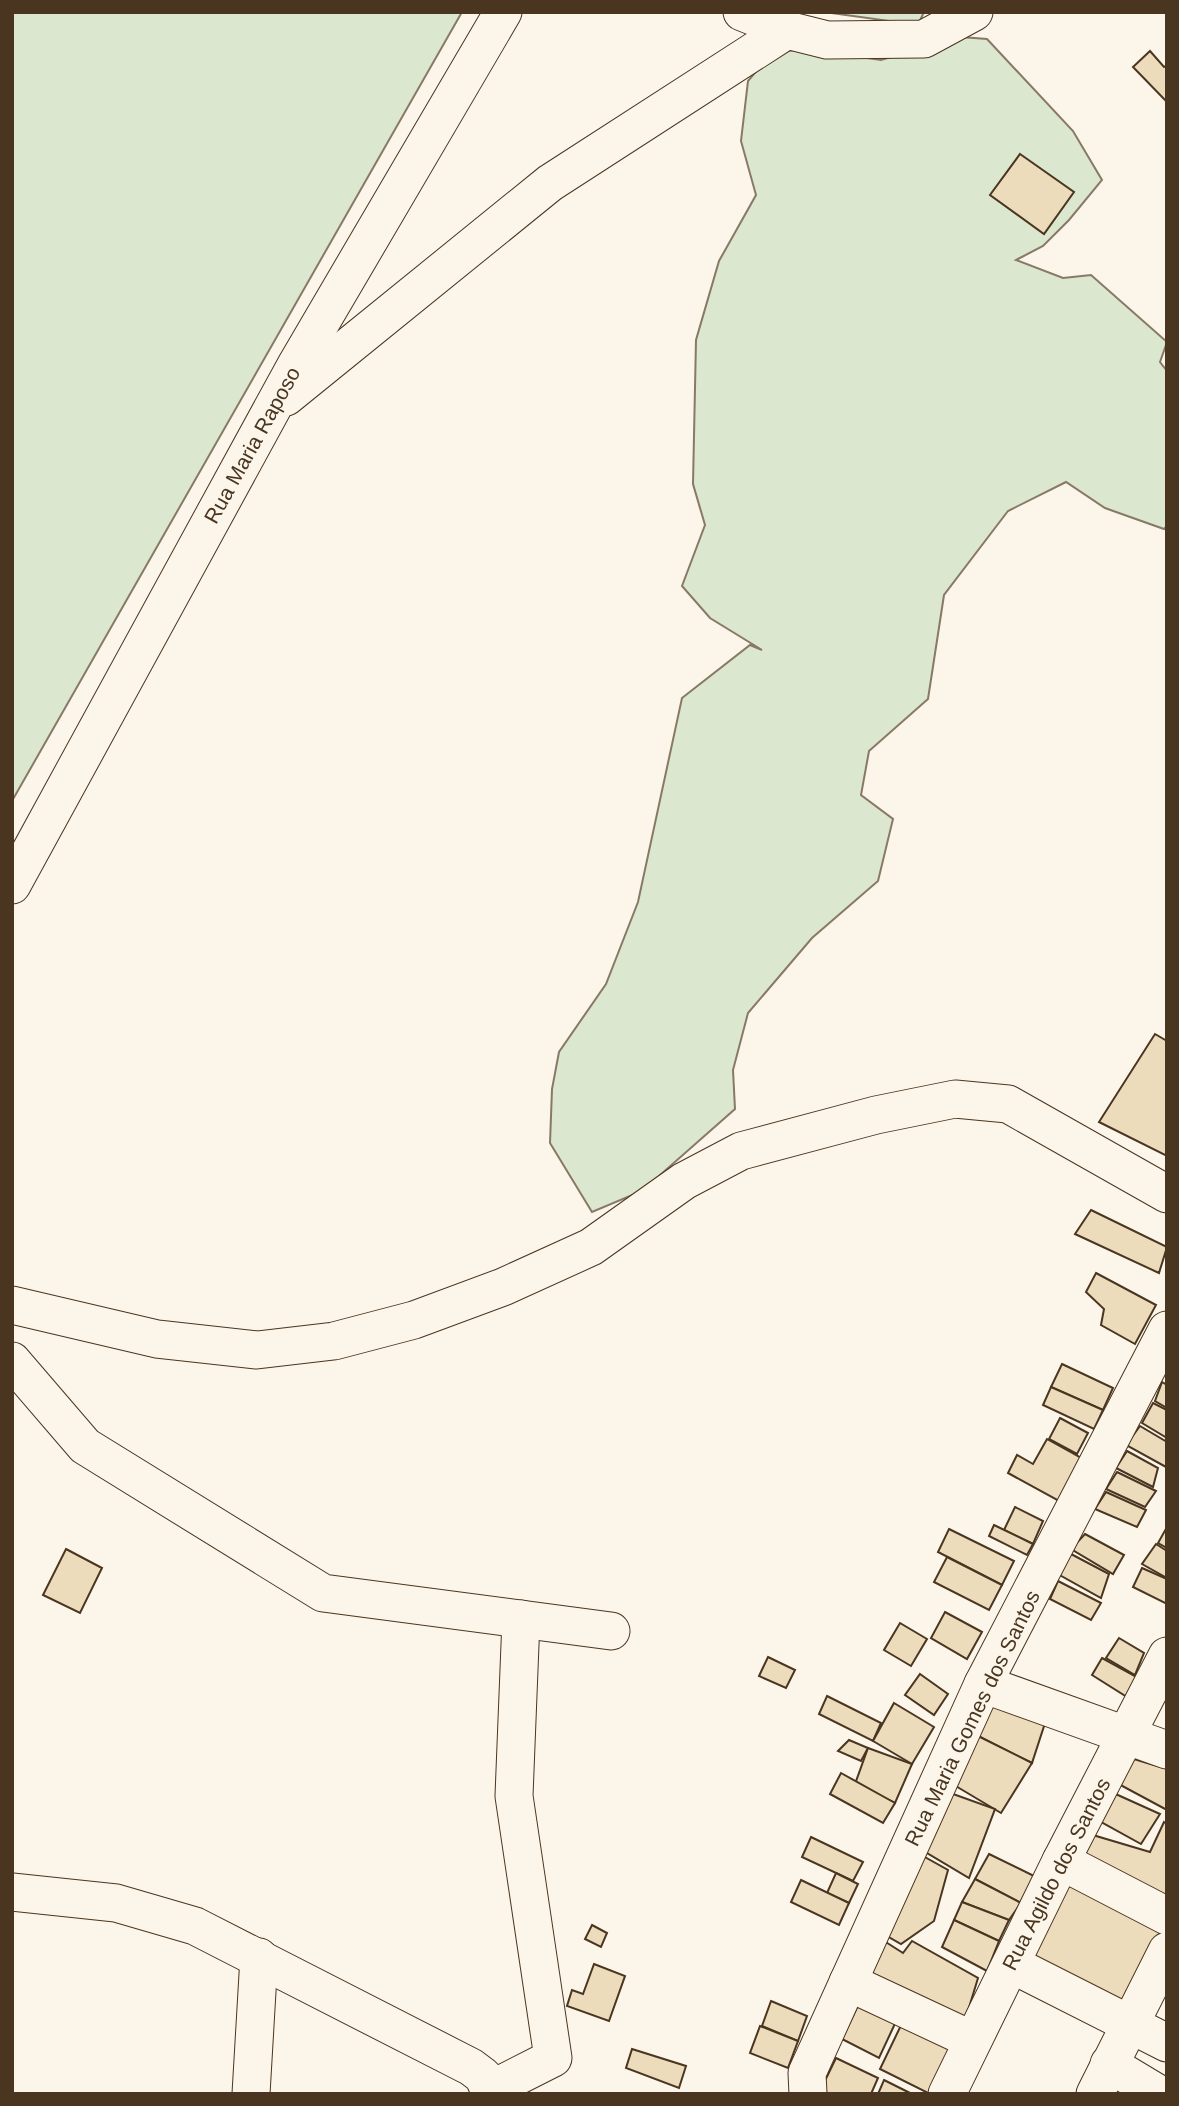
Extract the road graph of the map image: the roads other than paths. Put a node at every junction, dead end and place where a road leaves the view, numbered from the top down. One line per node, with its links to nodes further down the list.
1 (503, 12): 5 (street, Rua Maria Raposo)
2 (742, 12): 4 (street)
3 (974, 12): 4 (street)
4 (787, 30): 5 (street)
5 (272, 408): 6 (street, Rua Maria Raposo)
6 (12, 885)
7 (1167, 1194): 8 (street)
8 (12, 1306)
9 (1167, 1330): 14 (street, Rua Maria Gomes dos Santos)
10 (12, 1361): 11 (street)
11 (521, 1619): 12 (street); 29 (street)
12 (611, 1631)
13 (1167, 1656): 15 (street, Rua Agildo dos Santos)
14 (983, 1684): 15 (street); 23 (street, Rua Maria Gomes dos Santos)
15 (1127, 1735): 16 (street); 17 (street, Rua Agildo dos Santos)
16 (1167, 1750)
17 (1061, 1861): 19 (street); 22 (street, Rua Agildo dos Santos)
18 (12, 1892): 21 (street)
19 (1167, 1916)
20 (1167, 1951): 24 (street)
21 (259, 1957): 29 (street); 30 (street)
22 (1011, 1964): 24 (street); 25 (street, Rua Agildo dos Santos)
23 (848, 1982): 25 (street); 28 (street, Rua Maria Gomes dos Santos)
24 (1128, 2024): 26 (street); 27 (street)
25 (972, 2040): 31 (street, Rua Agildo dos Santos)
26 (1167, 2043)
27 (1102, 2079): 32 (street)
28 (808, 2084)
29 (491, 2092)
30 (251, 2094)
31 (947, 2094)
32 (1158, 2094)

